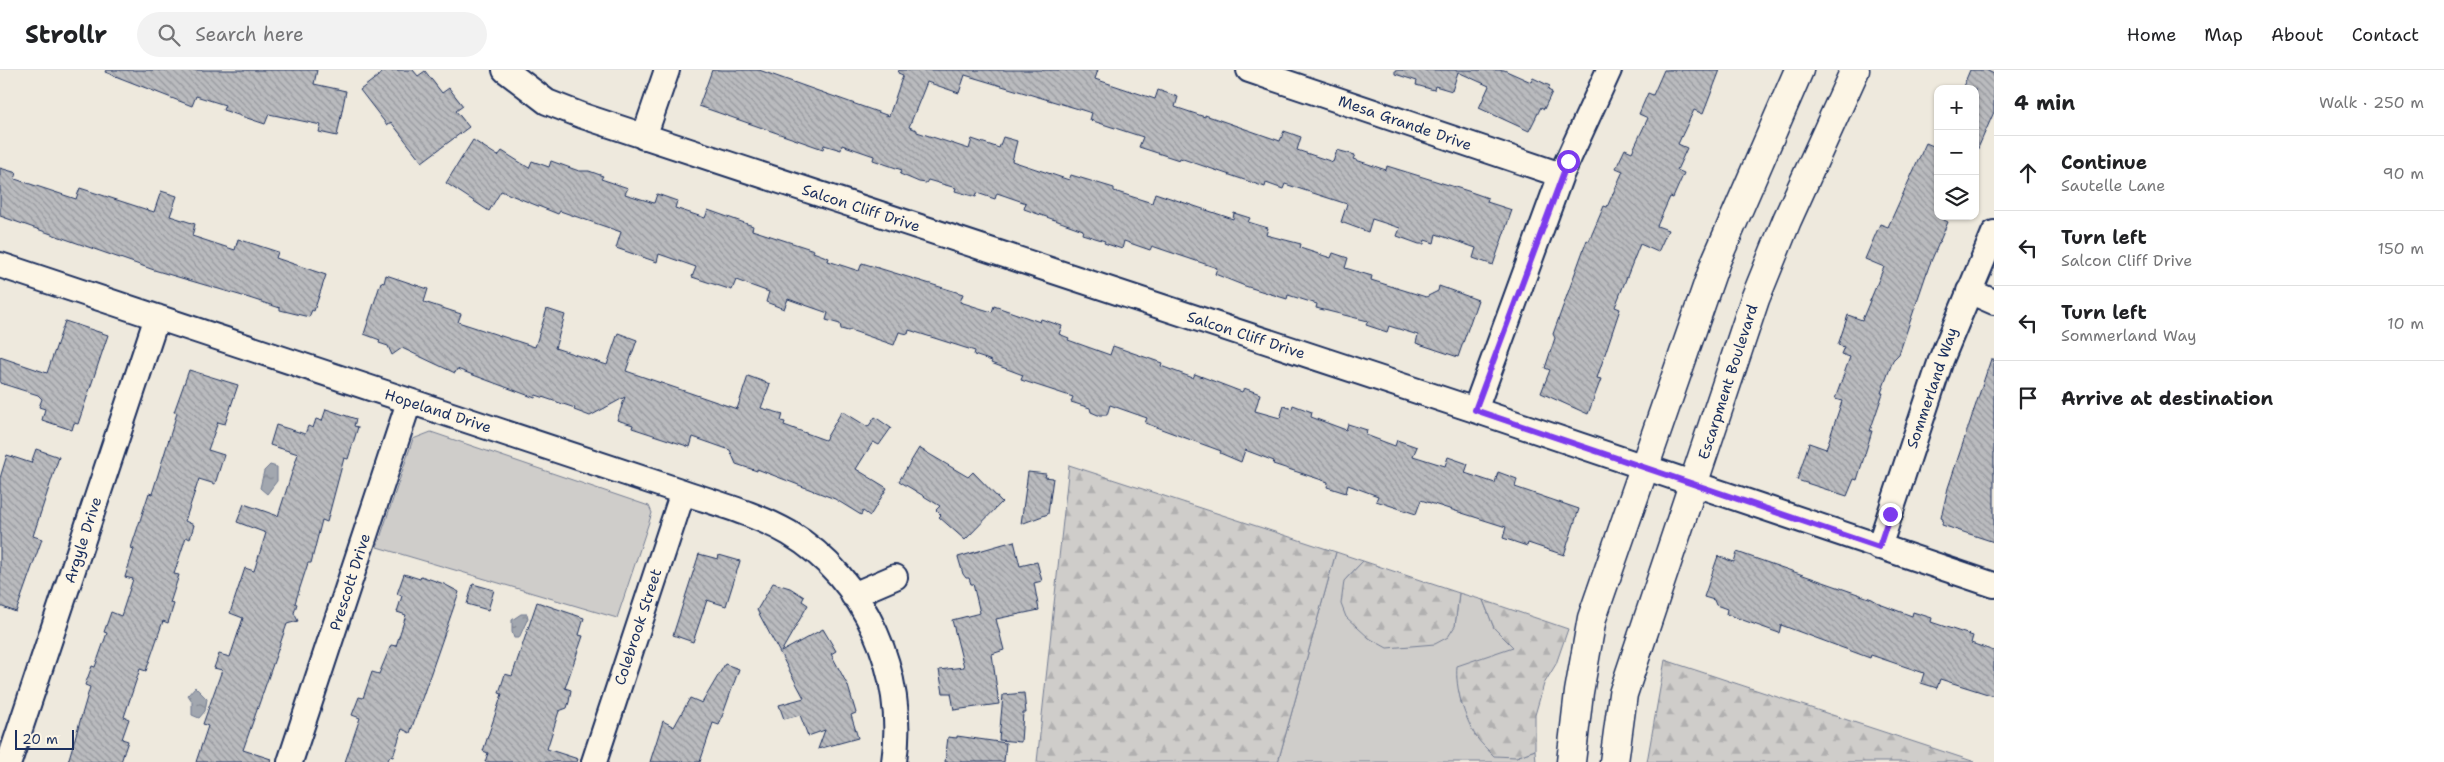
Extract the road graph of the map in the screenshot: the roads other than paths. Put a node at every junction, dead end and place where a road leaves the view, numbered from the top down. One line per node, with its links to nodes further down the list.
1 (505, 70): 7 (street, Salcon Cliff Drive)
2 (667, 70): 7 (street)
3 (1249, 70): 8 (street, Mesa Grande Drive)
4 (1609, 70): 8 (street)
5 (1799, 70): 16 (main road)
6 (1855, 70): 17 (main road, Escarpment Boulevard)
7 (644, 137): 15 (street, Salcon Cliff Drive)
8 (1561, 175): 15 (street)
9 (1994, 233): 11 (street, Sommerland Way)
10 (0, 265): 13 (street, Hopeland Drive)
11 (1969, 291): 12 (street); 19 (street, Sommerland Way)
12 (1994, 302)
13 (157, 317): 14 (street, Hopeland Drive); 23 (street, Argyle Drive)
14 (409, 402): 18 (street, Hopeland Drive); 24 (street, Prescott Drive)
15 (1475, 410): 16 (street, Salcon Cliff Drive)
16 (1643, 467): 17 (street, Salcon Cliff Drive); 27 (main road)
17 (1694, 485): 19 (street, Salcon Cliff Drive); 28 (main road, Escarpment Boulevard)
18 (683, 492): 22 (street, Hopeland Drive); 25 (street, Colebrook Street)
19 (1879, 547): 21 (street, Salcon Cliff Drive)
20 (895, 577): 22 (street)
21 (1994, 585)
22 (853, 594): 26 (street, Hopeland Drive)
23 (9, 762)
24 (290, 762)
25 (594, 762)
26 (894, 762)
27 (1571, 762)
28 (1614, 762)

